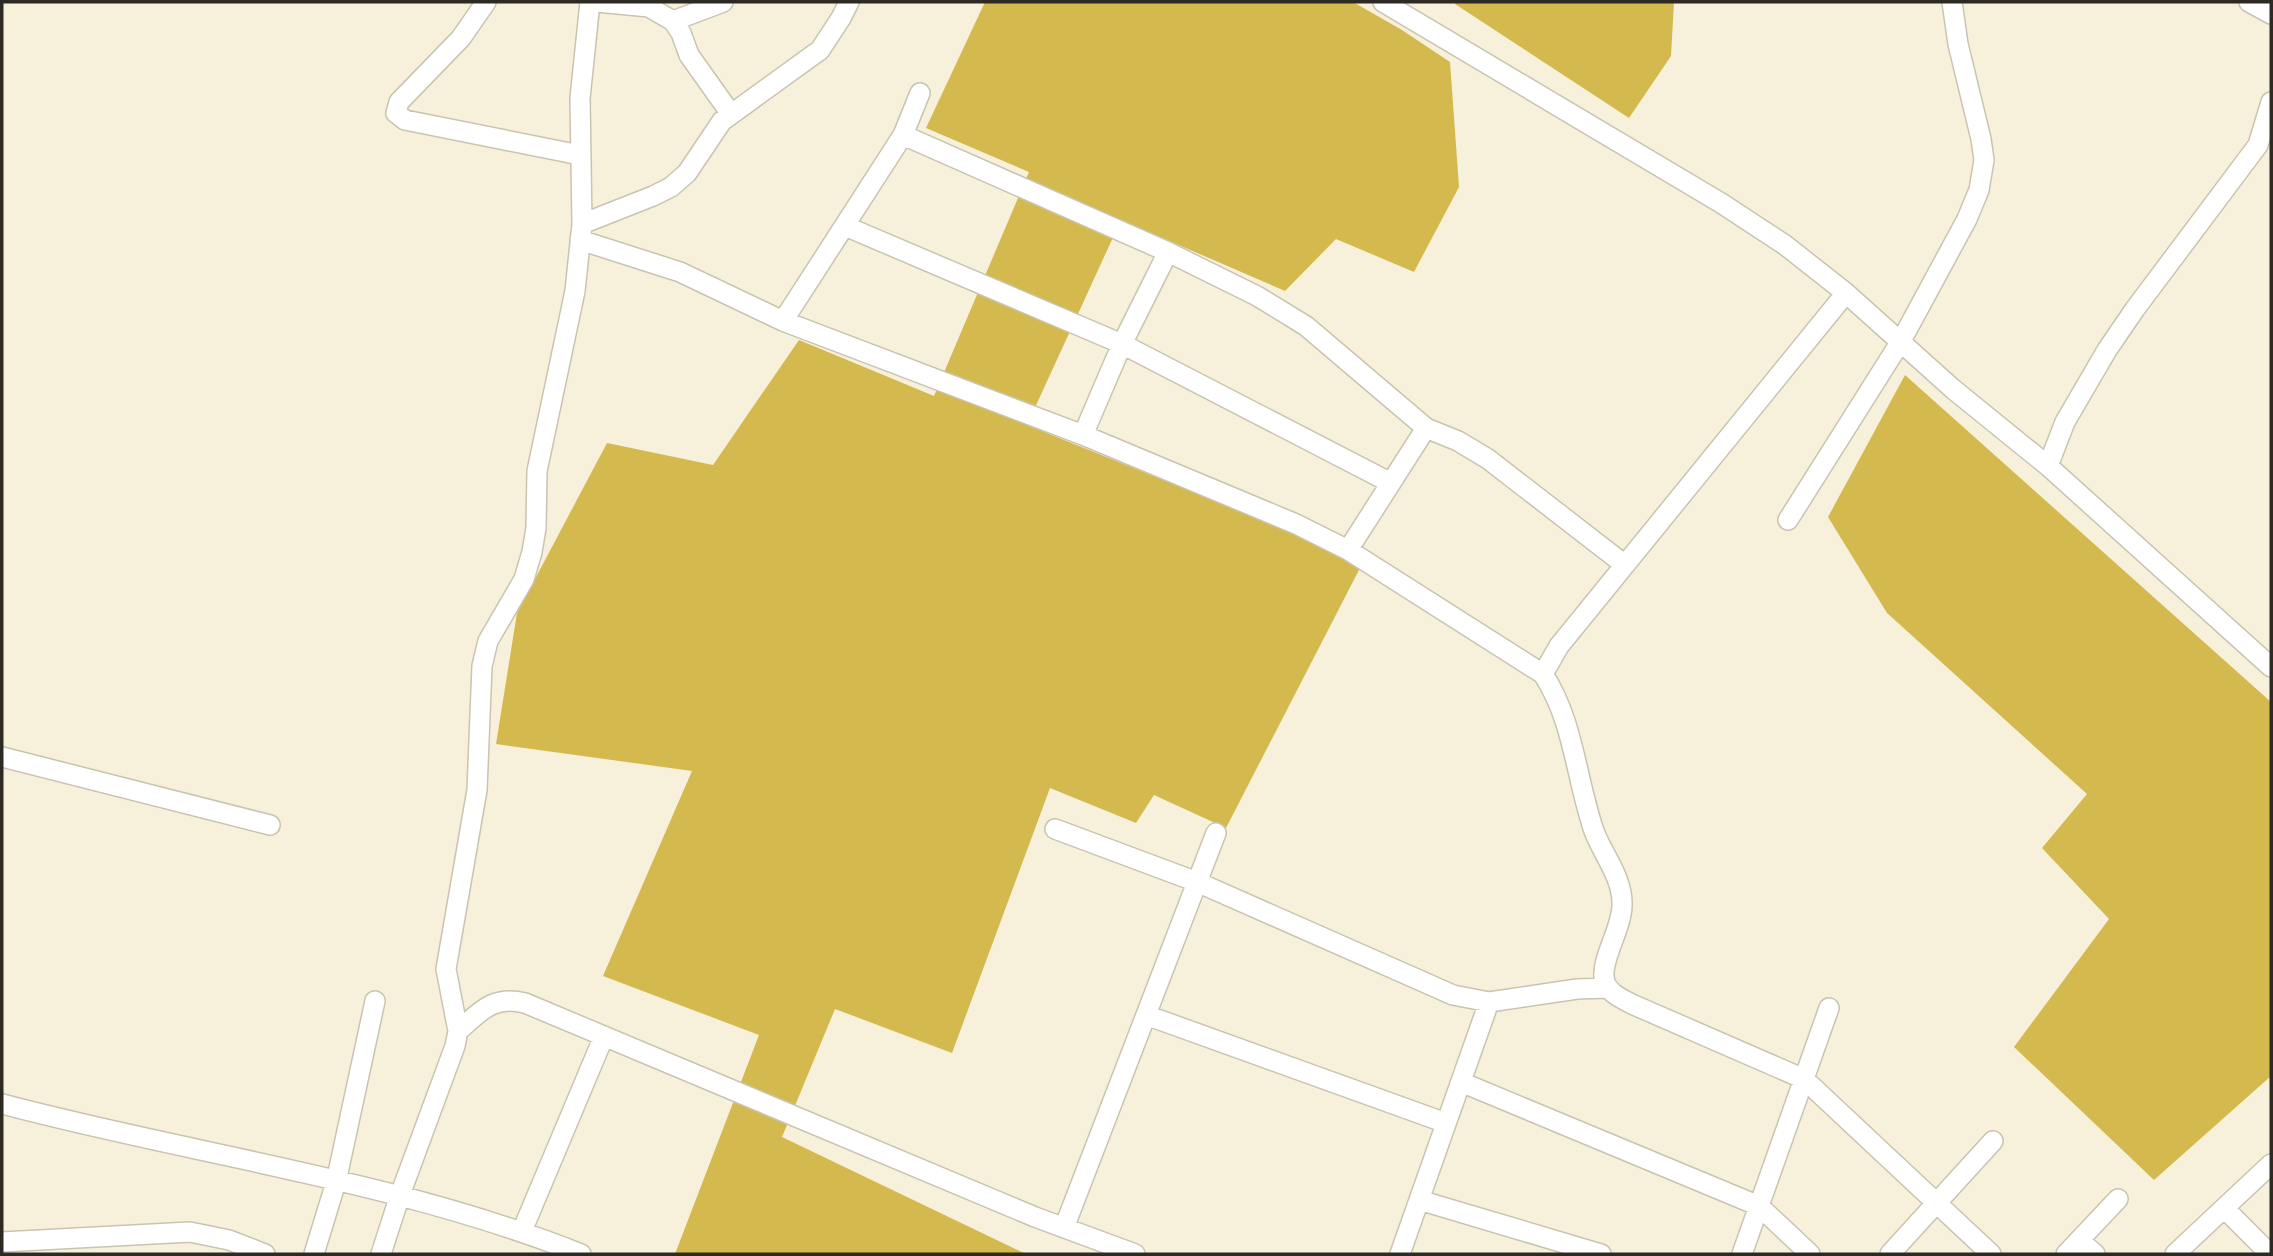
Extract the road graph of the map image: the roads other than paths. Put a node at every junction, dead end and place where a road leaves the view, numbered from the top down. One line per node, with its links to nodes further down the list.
1 (486, 2): 16 (street)
2 (590, 2): 16 (street)
3 (597, 2): 10 (street)
4 (723, 2): 10 (street)
5 (849, 2): 13 (street)
6 (1383, 2): 20 (street)
7 (1952, 2): 22 (street)
8 (2249, 2): 9 (street)
9 (2271, 14)
10 (673, 21): 13 (street)
11 (920, 93): 15 (street)
12 (2271, 102): 14 (street)
13 (732, 114): 18 (street)
14 (2266, 134): 26 (street)
15 (903, 135): 17 (street); 19 (street)
16 (580, 155): 18 (street)
17 (845, 226): 21 (street); 23 (street)
18 (581, 232): 21 (street); 43 (street)
19 (1168, 251): 23 (street); 24 (street)
20 (1846, 293): 22 (street); 30 (street)
21 (783, 321): 25 (street)
22 (1901, 341): 26 (street); 28 (street)
23 (1122, 344): 25 (street); 27 (street)
24 (1426, 428): 27 (street); 30 (street)
25 (1083, 435): 29 (street)
26 (2048, 466): 31 (street)
27 (1391, 483): 29 (street)
28 (1788, 520)
29 (1348, 550): 32 (street)
30 (1625, 565): 32 (street)
31 (2271, 667)
32 (1543, 674): 38 (street)
33 (2, 757): 34 (street)
34 (270, 825)
35 (1055, 829): 37 (street)
36 (1216, 833): 37 (street)
37 (1197, 882): 40 (street); 42 (street)
38 (1608, 988): 40 (street); 45 (street)
39 (375, 1001): 51 (street)
40 (1489, 1002): 46 (street)
41 (1829, 1009): 45 (street)
42 (1146, 1015): 48 (street); 58 (street)
43 (458, 1031): 44 (street); 52 (street)
44 (604, 1036): 58 (street); 59 (street)
45 (1804, 1079): 55 (street); 56 (street)
46 (1461, 1082): 48 (street); 56 (street)
47 (2, 1104): 51 (street)
48 (1446, 1124): 54 (street)
49 (1993, 1140): 55 (street)
50 (2271, 1164): 57 (street)
51 (336, 1182): 52 (street); 63 (street)
52 (400, 1195): 59 (street); 64 (street)
53 (2118, 1199): 61 (street)
54 (1419, 1200): 67 (street); 68 (street)
55 (1937, 1202): 71 (street); 72 (street)
56 (1759, 1206): 69 (street); 70 (street)
57 (2224, 1208): 74 (street); 75 (street)
58 (1064, 1228): 66 (street)
59 (522, 1231): 65 (street)
60 (2, 1242): 62 (street)
61 (2073, 1247): 73 (street)
62 (265, 1254)
63 (314, 1254)
64 (381, 1254)
65 (581, 1254)
66 (1135, 1254)
67 (1400, 1254)
68 (1601, 1254)
69 (1741, 1254)
70 (1810, 1254)
71 (1890, 1254)
72 (1991, 1254)
73 (2095, 1254)
74 (2175, 1254)
75 (2270, 1254)

